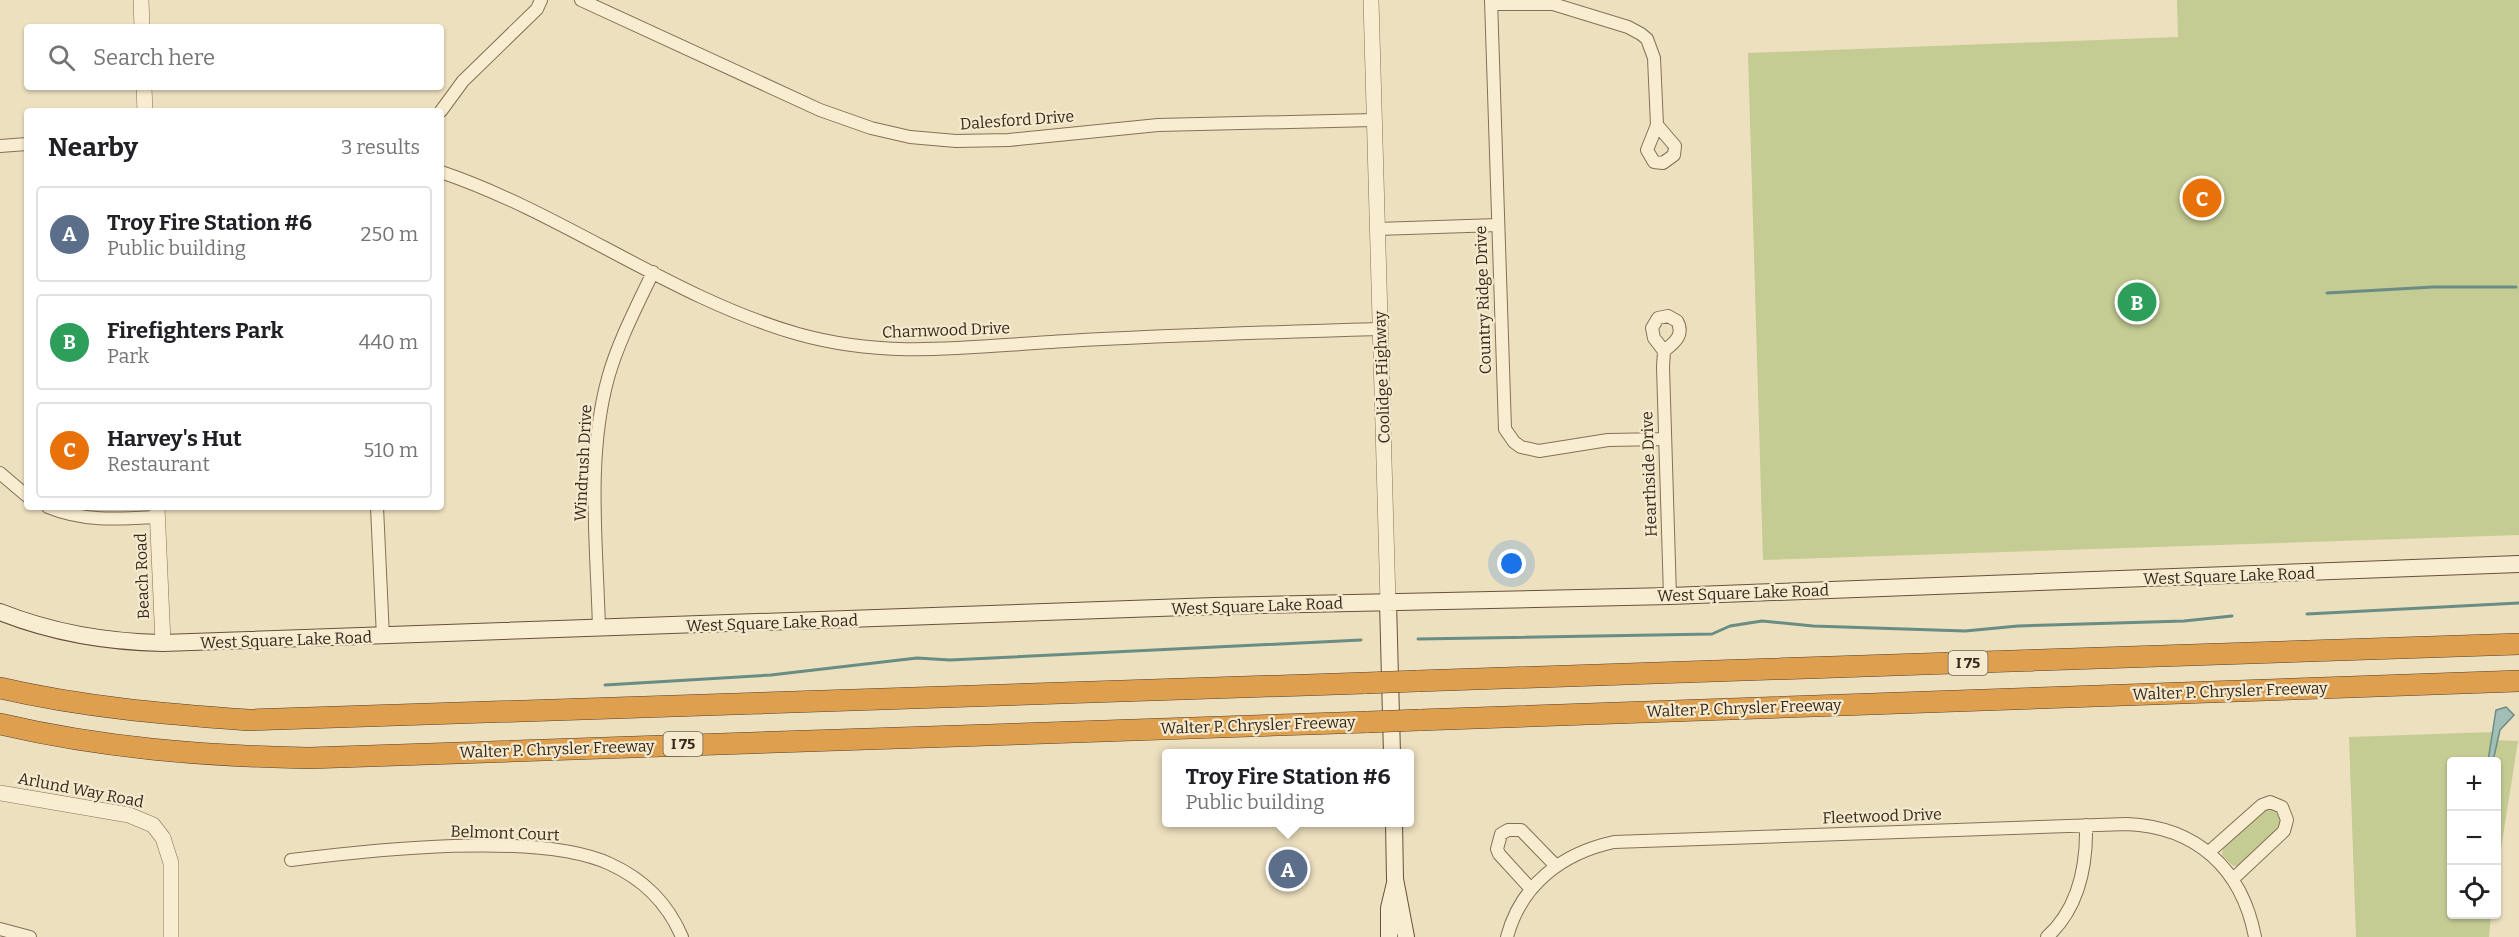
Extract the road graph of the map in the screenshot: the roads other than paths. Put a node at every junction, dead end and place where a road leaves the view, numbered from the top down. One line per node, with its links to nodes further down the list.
1 (141, 0): 7 (street)
2 (553, 0): 6 (street)
3 (581, 0): 11 (street, Dalesford Drive)
4 (1371, 0): 11 (street, Coolidge Highway)
5 (1491, 2): 12 (street); 16 (street, Country Ridge Drive)
6 (539, 5): 10 (street)
7 (142, 24)
8 (144, 90): 9 (street)
9 (145, 108)
10 (443, 108)
11 (1374, 120): 17 (street, Coolidge Highway)
12 (1658, 125)
13 (24, 144): 14 (street)
14 (0, 146)
15 (444, 173): 18 (street, Charnwood Drive)
16 (1498, 225): 17 (street); 21 (street, Country Ridge Drive)
17 (1377, 229): 19 (street, Coolidge Highway)
18 (653, 272): 19 (street, Charnwood Drive); 31 (street, Windrush Drive)
19 (1381, 329): 29 (street, Coolidge Highway)
20 (1664, 351): 21 (street, Hearthside Drive)
21 (1665, 439): 28 (street, Hearthside Drive)
22 (0, 473): 23 (street)
23 (24, 493)
24 (57, 510): 26 (street)
25 (377, 510): 32 (street)
26 (157, 512): 33 (street, Beach Road)
27 (2515, 565): 28 (main road, West Square Lake Road)
28 (1670, 596): 29 (main road, West Square Lake Road)
29 (1388, 602): 31 (main road, West Square Lake Road); 38 (main road, Coolidge Highway)
30 (0, 612): 33 (main road, West Square Lake Road)
31 (599, 629): 32 (main road, West Square Lake Road)
32 (383, 637): 33 (main road, West Square Lake Road)
33 (163, 643)
34 (2519, 645): 36 (highway, I 75, bridge)
35 (2519, 681): 37 (highway, Walter P. Chrysler Freeway / I 75, bridge)
36 (0, 688)
37 (0, 724)
38 (1392, 749)
39 (0, 793): 50 (street, Arlund Way Road)
40 (2086, 825): 42 (street, Fleetwood Drive); 44 (street, Fleetwood Drive); 55 (street)
41 (1394, 827): 45 (main road)
42 (2209, 852): 46 (street, Fleetwood Drive); 46 (street)
43 (291, 860): 51 (street, Belmont Court)
44 (1555, 865): 47 (street, Fleetwood Drive); 47 (street)
45 (1395, 879): 52 (main road); 53 (main road)
46 (2233, 879): 56 (street, Fleetwood Drive)
47 (1531, 889): 54 (street, Fleetwood Drive)
48 (0, 929): 49 (street)
49 (30, 937)
50 (171, 937)
51 (682, 937)
52 (1389, 937)
53 (1406, 937)
54 (1507, 937)
55 (2046, 937)
56 (2255, 937)

